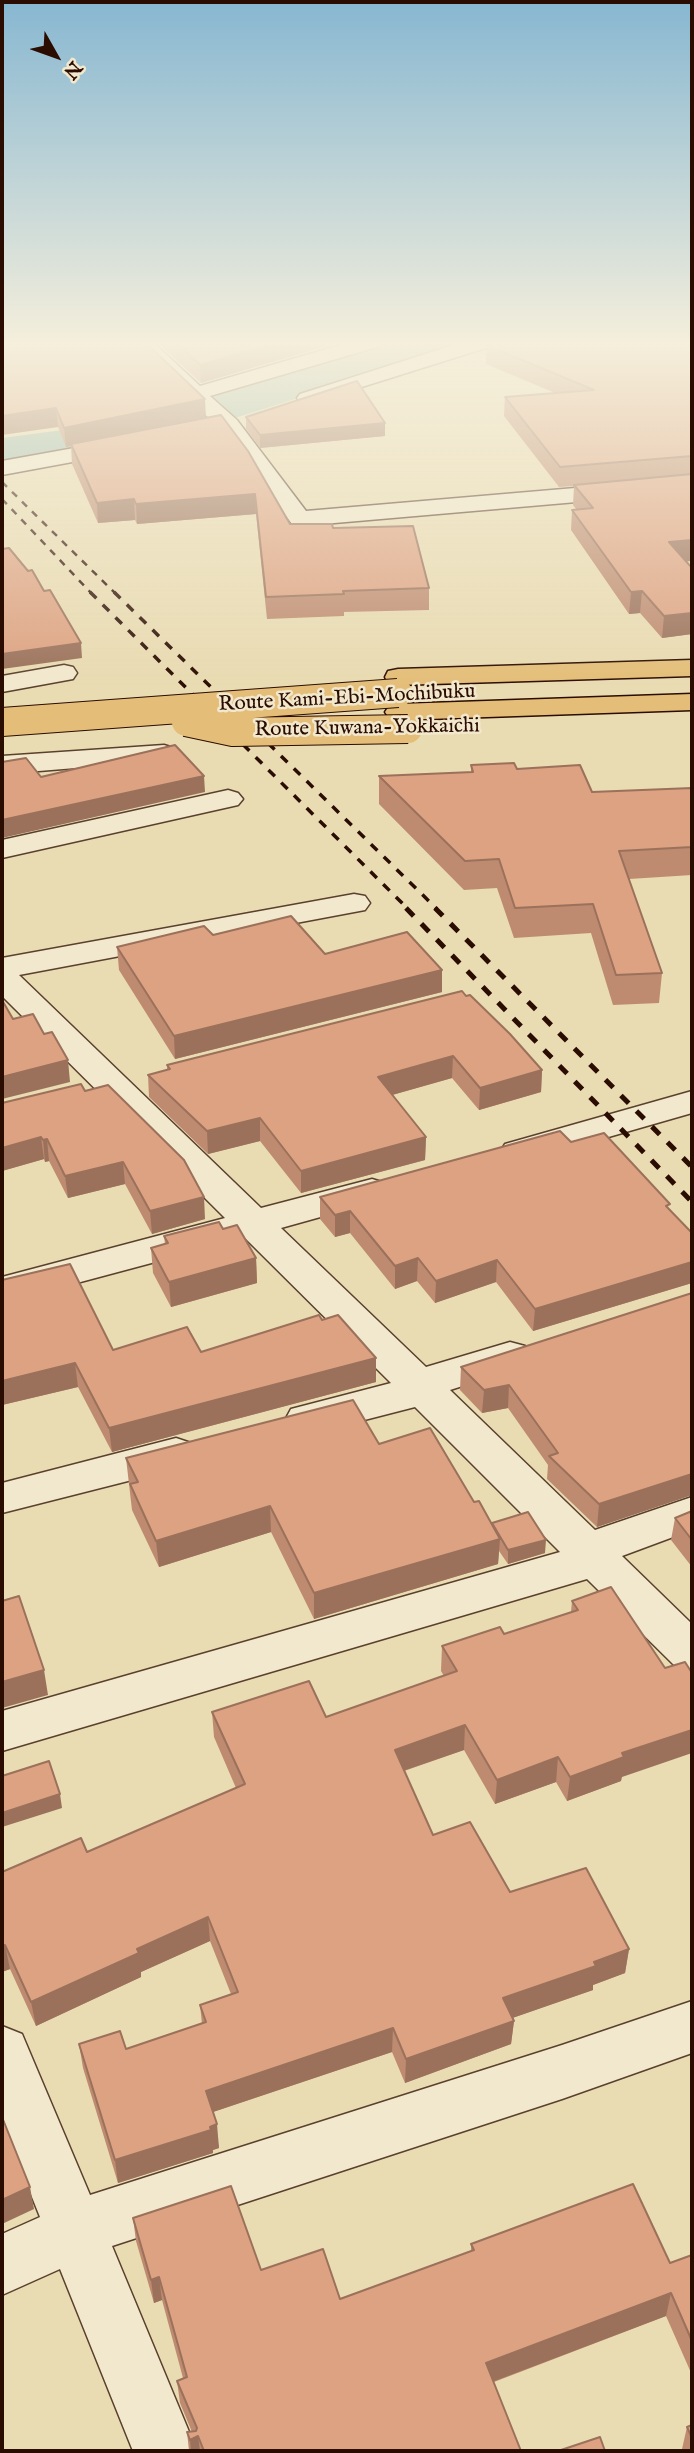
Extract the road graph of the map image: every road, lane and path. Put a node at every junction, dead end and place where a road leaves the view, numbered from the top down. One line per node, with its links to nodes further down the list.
1 (57, 457): 3 (street)
2 (252, 457): 4 (street)
3 (2, 468)
4 (692, 485)
5 (692, 668): 10 (main road, Route Kuwana-Yokkaichi)
6 (64, 673): 7 (street)
7 (2, 684)
8 (692, 684): 10 (main road, Route Kami-Ebi-Mochibuku)
9 (692, 702): 10 (main road, Route Kami-Ebi-Mochibuku)
10 (401, 703): 11 (main road, Route Kuwana-Yokkaichi); 12 (main road, Route Kuwana-Yokkaichi); 13 (main road, Route Kami-Ebi-Mochibuku, bridge); 14 (main road, Route Kuwana-Yokkaichi, bridge)
11 (2, 704)
12 (692, 719)
13 (2, 722)
14 (2, 735)
15 (164, 754): 16 (street)
16 (2, 765)
17 (228, 799): 18 (street)
18 (2, 849)
19 (354, 902): 20 (street)
20 (2, 968)
21 (2, 977): 23 (street)
22 (154, 1077): 23 (street)
23 (113, 1086): 24 (street); 28 (street)
24 (75, 1094)
25 (692, 1102): 26 (street)
26 (487, 1160)
27 (409, 1181): 28 (street)
28 (252, 1224): 29 (street); 31 (street)
29 (2, 1290)
30 (548, 1344): 31 (street)
31 (420, 1388): 32 (street); 36 (street)
32 (274, 1428)
33 (207, 1446): 34 (street)
34 (5, 1498)
35 (692, 1513): 36 (street)
36 (592, 1555): 37 (street); 38 (street)
37 (692, 1653)
38 (2, 1731)
39 (692, 2027): 41 (street)
40 (2, 2052): 41 (street)
41 (77, 2231): 42 (street); 43 (street)
42 (2, 2265)
43 (165, 2451)

